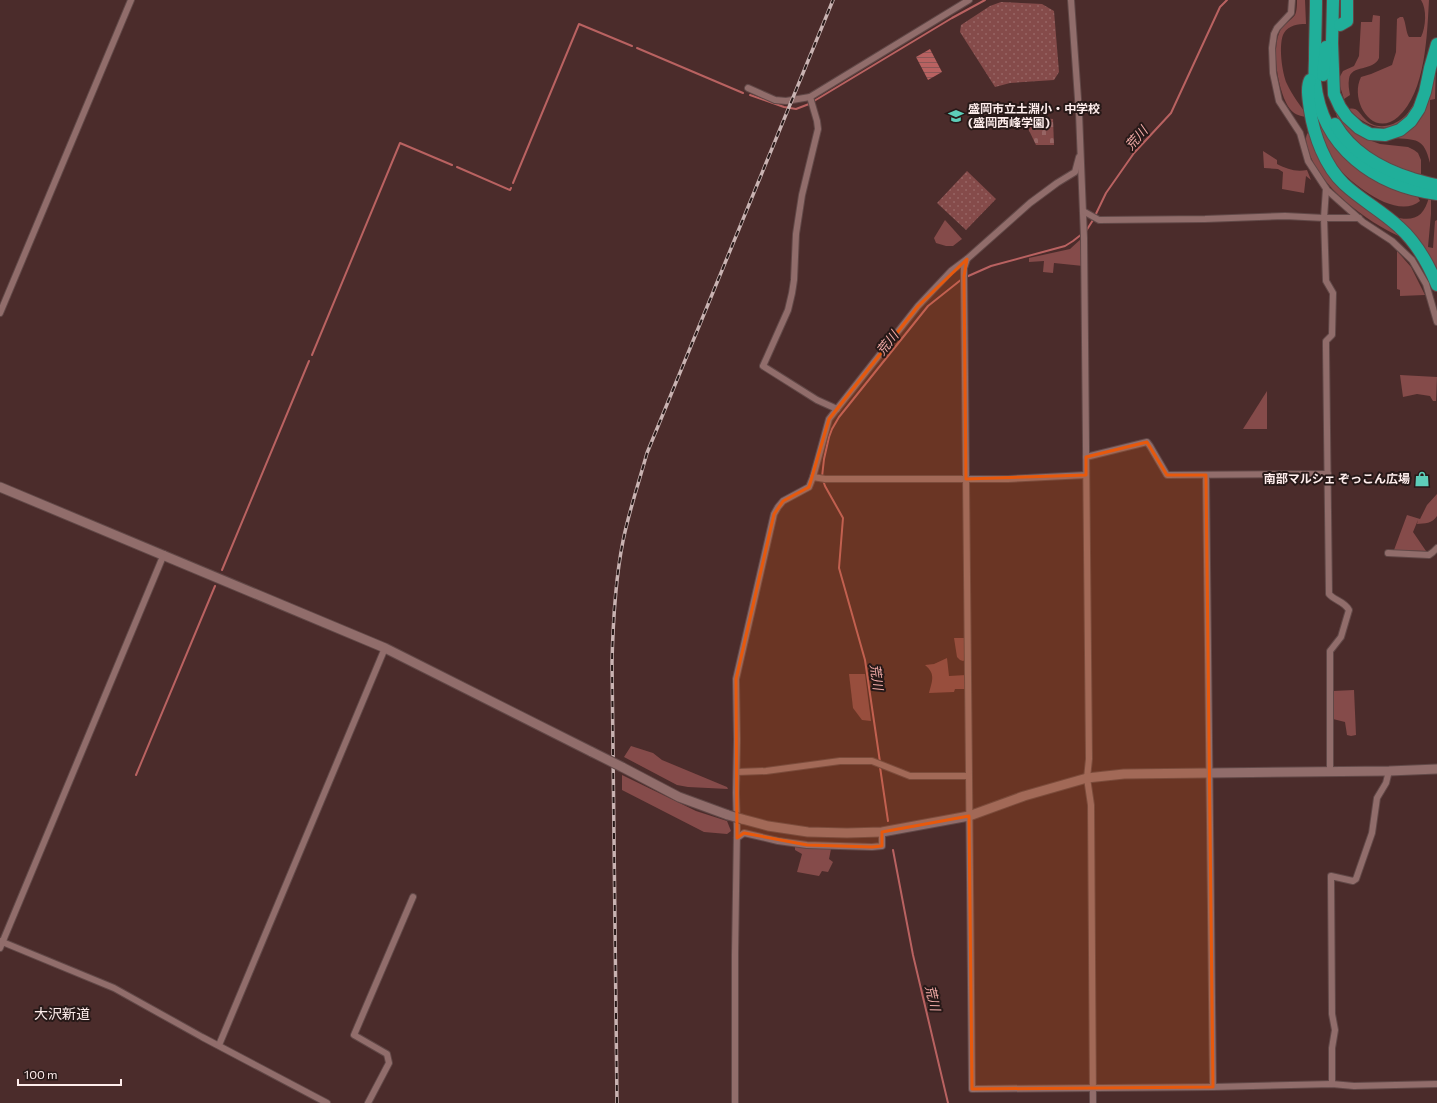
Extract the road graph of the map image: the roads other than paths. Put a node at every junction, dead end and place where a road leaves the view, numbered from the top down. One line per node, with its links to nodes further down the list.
1 (131, 0): 29 (street)
2 (968, 0): 18 (street)
3 (1292, 0): 22 (street)
4 (1312, 0): 15 (highway)
5 (1316, 0): 15 (highway)
6 (1323, 0): 16 (highway)
7 (1328, 0): 13 (highway)
8 (1333, 0): 13 (highway)
9 (1340, 0): 12 (highway)
10 (1347, 0): 12 (highway)
11 (1070, 1): 19 (street)
12 (1340, 25): 13 (highway)
13 (1329, 41): 16 (highway)
14 (1437, 44): 16 (highway)
15 (1315, 53): 16 (highway)
16 (1323, 74): 21 (highway); 28 (highway)
17 (748, 88): 18 (street)
18 (810, 98): 31 (street)
19 (1081, 151): 24 (street); 27 (street)
20 (1437, 185): 21 (highway)
21 (1421, 186): 23 (highway)
22 (1326, 188): 25 (street); 26 (street)
23 (1437, 194)
24 (1083, 211): 25 (street); 32 (street)
25 (1324, 218): 26 (street); 33 (street)
26 (1359, 218): 30 (street)
27 (967, 259): 31 (street); 37 (street)
28 (1437, 285)
29 (0, 313)
30 (1437, 322)
31 (836, 409): 36 (street)
32 (1086, 456): 34 (street); 35 (street)
33 (1328, 474): 35 (street); 44 (street)
34 (1086, 475): 37 (street); 49 (street)
35 (1206, 475): 47 (street)
36 (819, 478): 37 (street); 46 (street)
37 (966, 479): 48 (street)
38 (0, 487): 41 (street)
39 (1437, 548): 40 (street)
40 (1388, 553)
41 (164, 554): 42 (street); 54 (street)
42 (385, 648): 51 (street, bridge); 55 (street)
43 (1437, 769): 45 (street)
44 (1330, 771): 45 (street); 47 (street)
45 (1389, 771): 56 (street)
46 (737, 772): 48 (street); 52 (street)
47 (1209, 773): 49 (street); 58 (street)
48 (969, 776): 50 (street)
49 (1087, 778): 50 (street); 59 (street)
50 (969, 816): 51 (street); 59 (street)
51 (882, 832): 52 (street)
52 (737, 838): 62 (street)
53 (412, 897): 61 (street)
54 (1, 944): 55 (street)
55 (220, 1045): 60 (street)
56 (1332, 1084): 57 (street); 58 (street)
57 (1437, 1084)
58 (1213, 1087): 59 (street)
59 (1093, 1088): 63 (street)
60 (327, 1103)
61 (368, 1103)
62 (735, 1103)
63 (1093, 1103)

